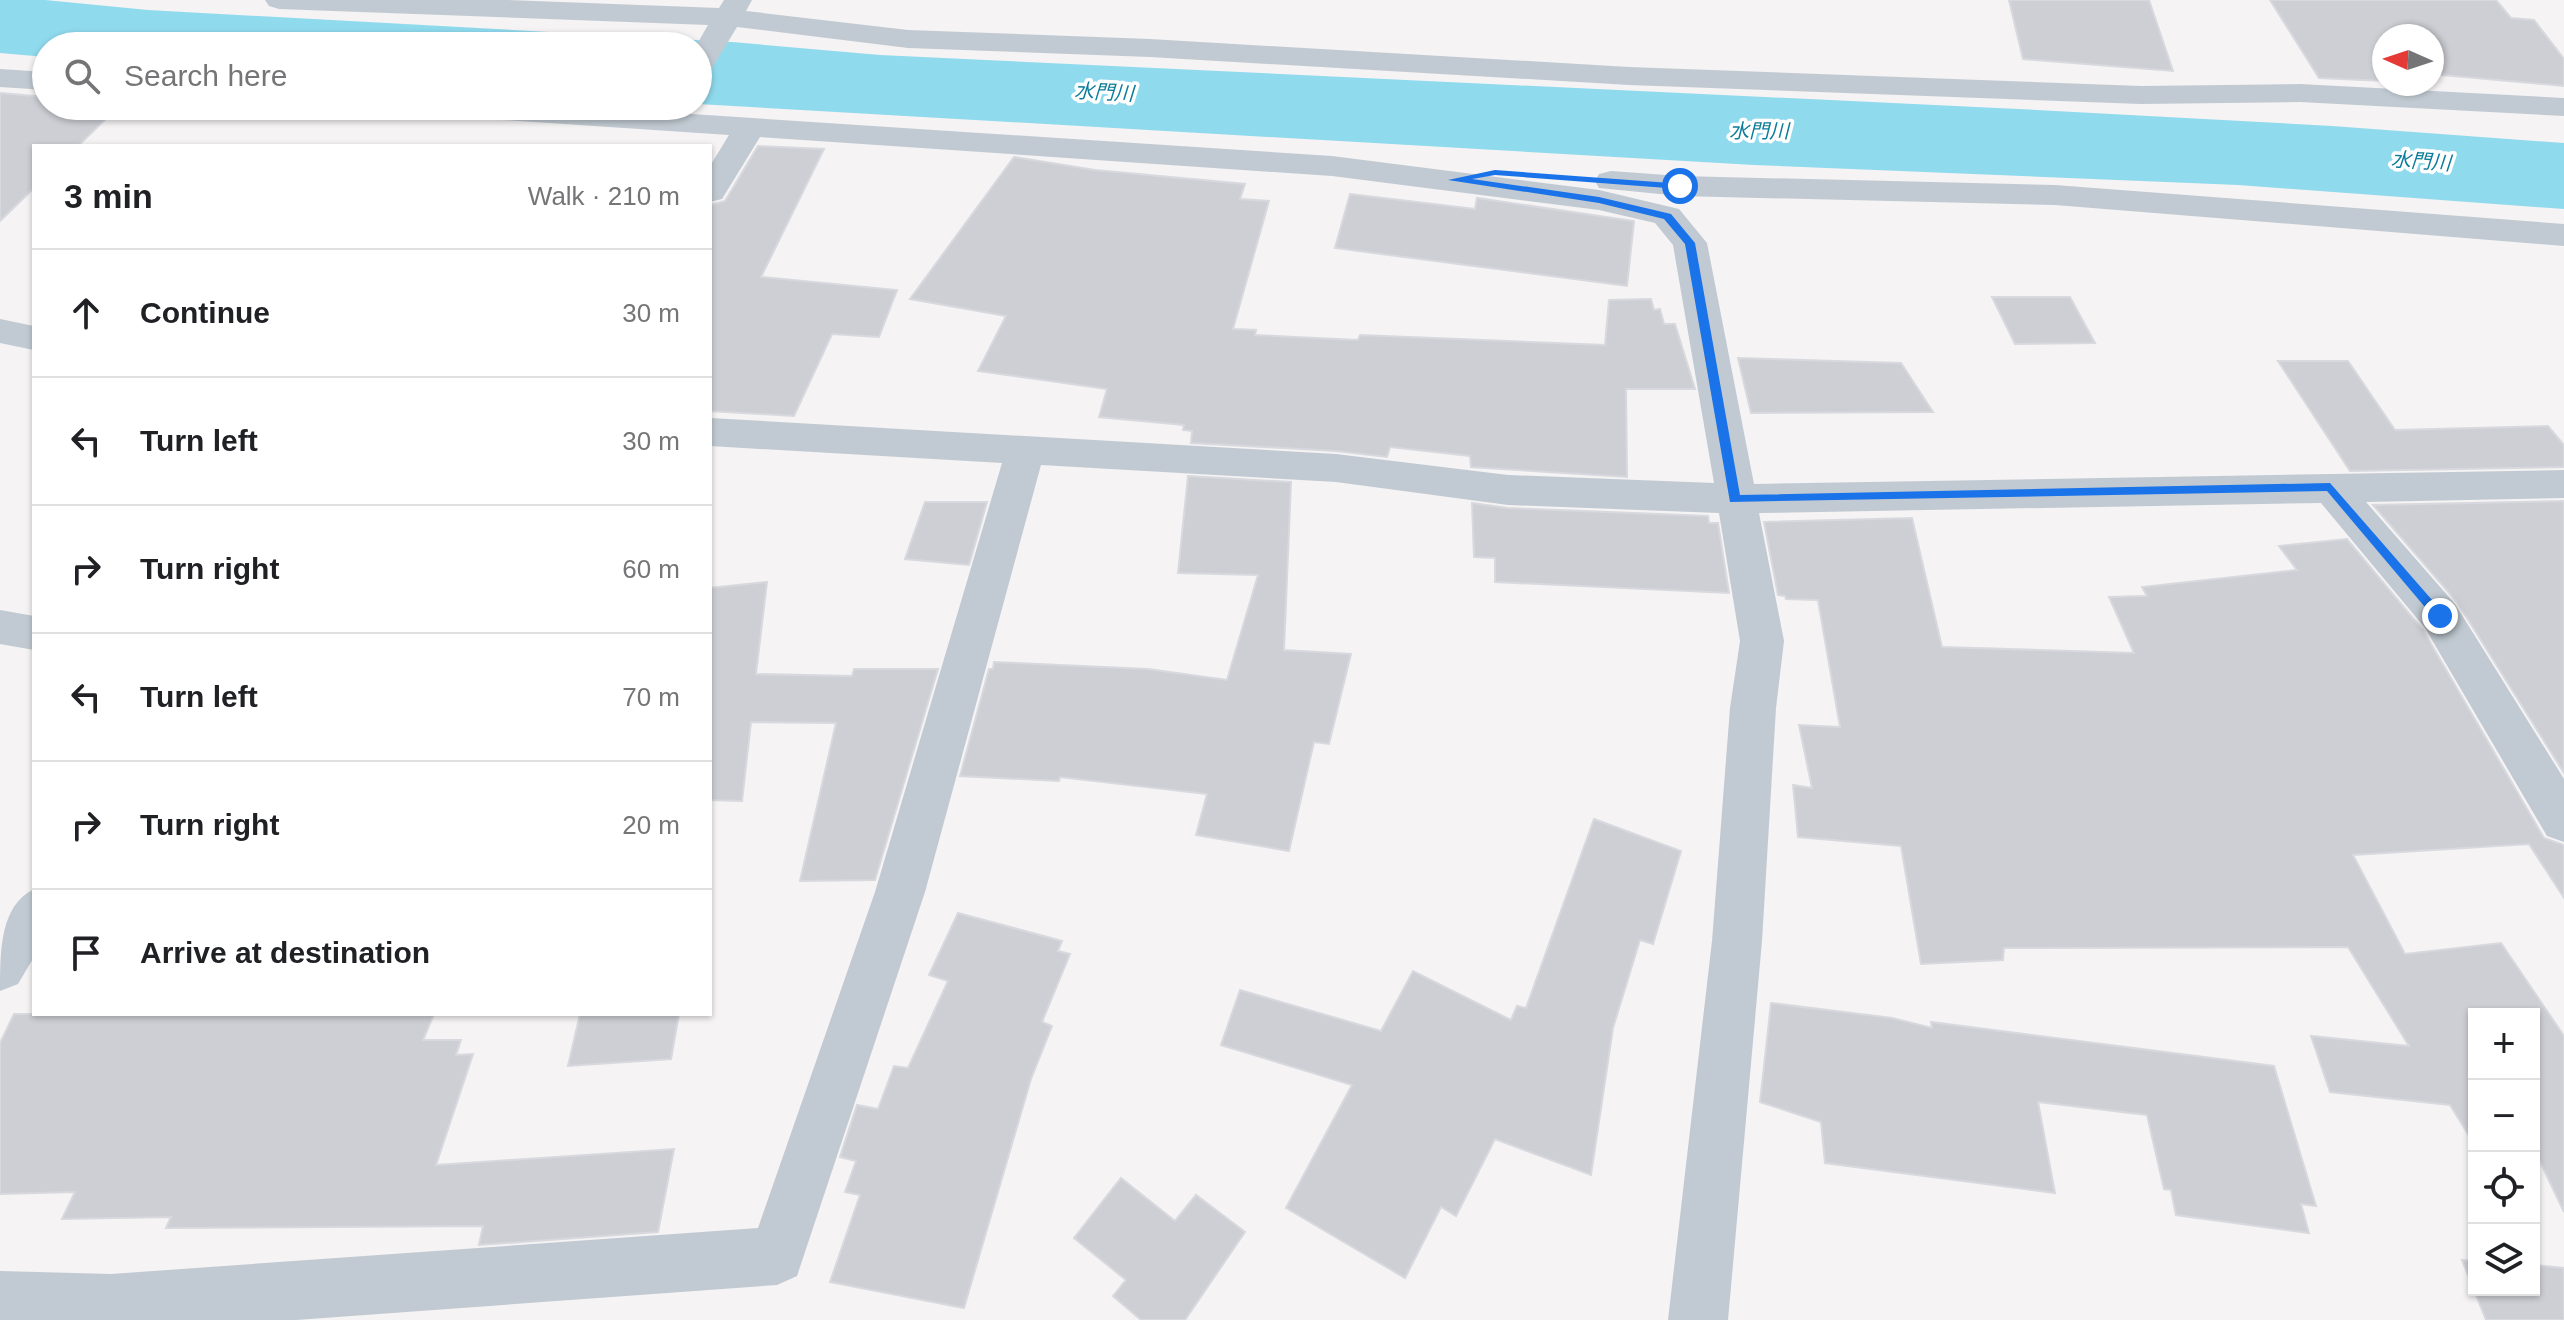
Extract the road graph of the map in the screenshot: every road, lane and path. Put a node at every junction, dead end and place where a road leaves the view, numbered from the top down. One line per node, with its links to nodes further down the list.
1 (279, 0): 2 (street)
2 (727, 17): 3 (street); 6 (street)
3 (712, 43)
4 (0, 78): 5 (street)
5 (32, 80)
6 (2564, 107)
7 (712, 120): 8 (street)
8 (751, 126): 9 (street); 10 (street)
9 (1453, 180): 11 (street); 16 (street)
10 (712, 189)
11 (2564, 235)
12 (712, 432): 13 (street)
13 (1025, 451): 16 (street); 22 (street)
14 (2564, 484): 15 (street)
15 (2330, 487): 16 (street); 19 (street)
16 (1735, 499): 23 (street)
17 (0, 627): 18 (street)
18 (32, 633)
19 (2564, 821)
20 (32, 915): 21 (street)
21 (0, 967)
22 (0, 1300)
23 (1698, 1320)

